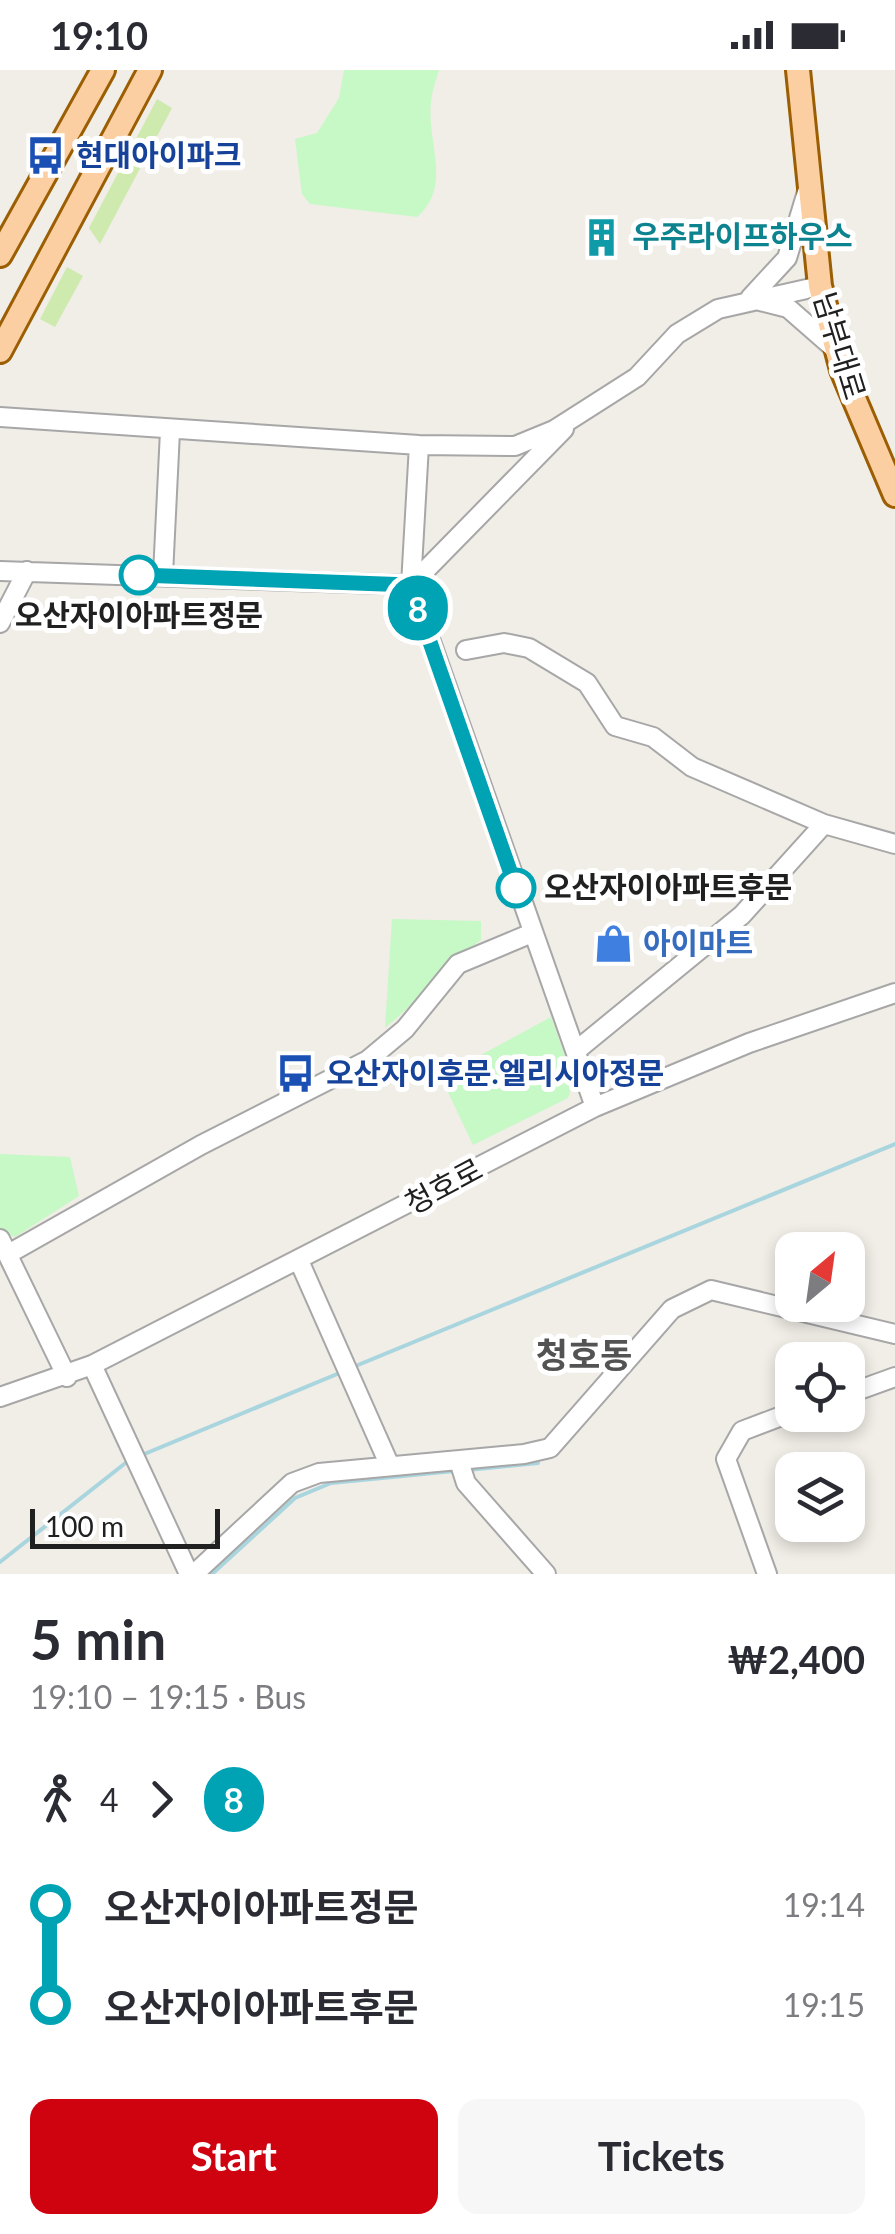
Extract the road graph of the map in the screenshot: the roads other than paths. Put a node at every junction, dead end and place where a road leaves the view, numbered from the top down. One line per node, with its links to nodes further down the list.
1 (103, 70): 5 (main road)
2 (150, 70): 9 (main road)
3 (798, 71): 4 (main road, 남부대로)
4 (810, 178): 6 (main road, 남부대로); 7 (street)
5 (0, 255)
6 (820, 286): 7 (street); 8 (main road, 남부대로)
7 (750, 299): 8 (street); 10 (street)
8 (836, 350): 16 (main road, 남부대로)
9 (0, 351)
10 (578, 414): 14 (street); 15 (street)
11 (0, 417): 12 (street)
12 (170, 430): 13 (street); 19 (street)
13 (418, 445): 14 (street); 20 (street)
14 (515, 446): 15 (street)
15 (528, 466): 20 (street)
16 (895, 494)
17 (0, 571): 18 (street)
18 (27, 571): 19 (street); 21 (street)
19 (164, 576): 20 (street)
20 (410, 585): 25 (street)
21 (0, 623)
22 (466, 650): 23 (street)
23 (824, 824): 24 (street); 27 (street)
24 (895, 844)
25 (532, 933): 27 (street); 29 (street)
26 (895, 994): 28 (street, 청호로)
27 (577, 1050): 28 (street)
28 (595, 1107): 30 (street, 청호로)
29 (5, 1246): 33 (street)
30 (300, 1263): 32 (street, 청호로); 38 (street)
31 (895, 1334): 39 (street)
32 (92, 1366): 33 (street, 청호로); 40 (street)
33 (66, 1377): 36 (street, 청호로)
34 (895, 1377): 35 (street)
35 (865, 1388)
36 (0, 1397)
37 (775, 1418): 42 (street)
38 (389, 1464): 39 (street); 40 (street)
39 (461, 1467): 41 (street)
40 (192, 1574)
41 (546, 1574)
42 (768, 1574)

